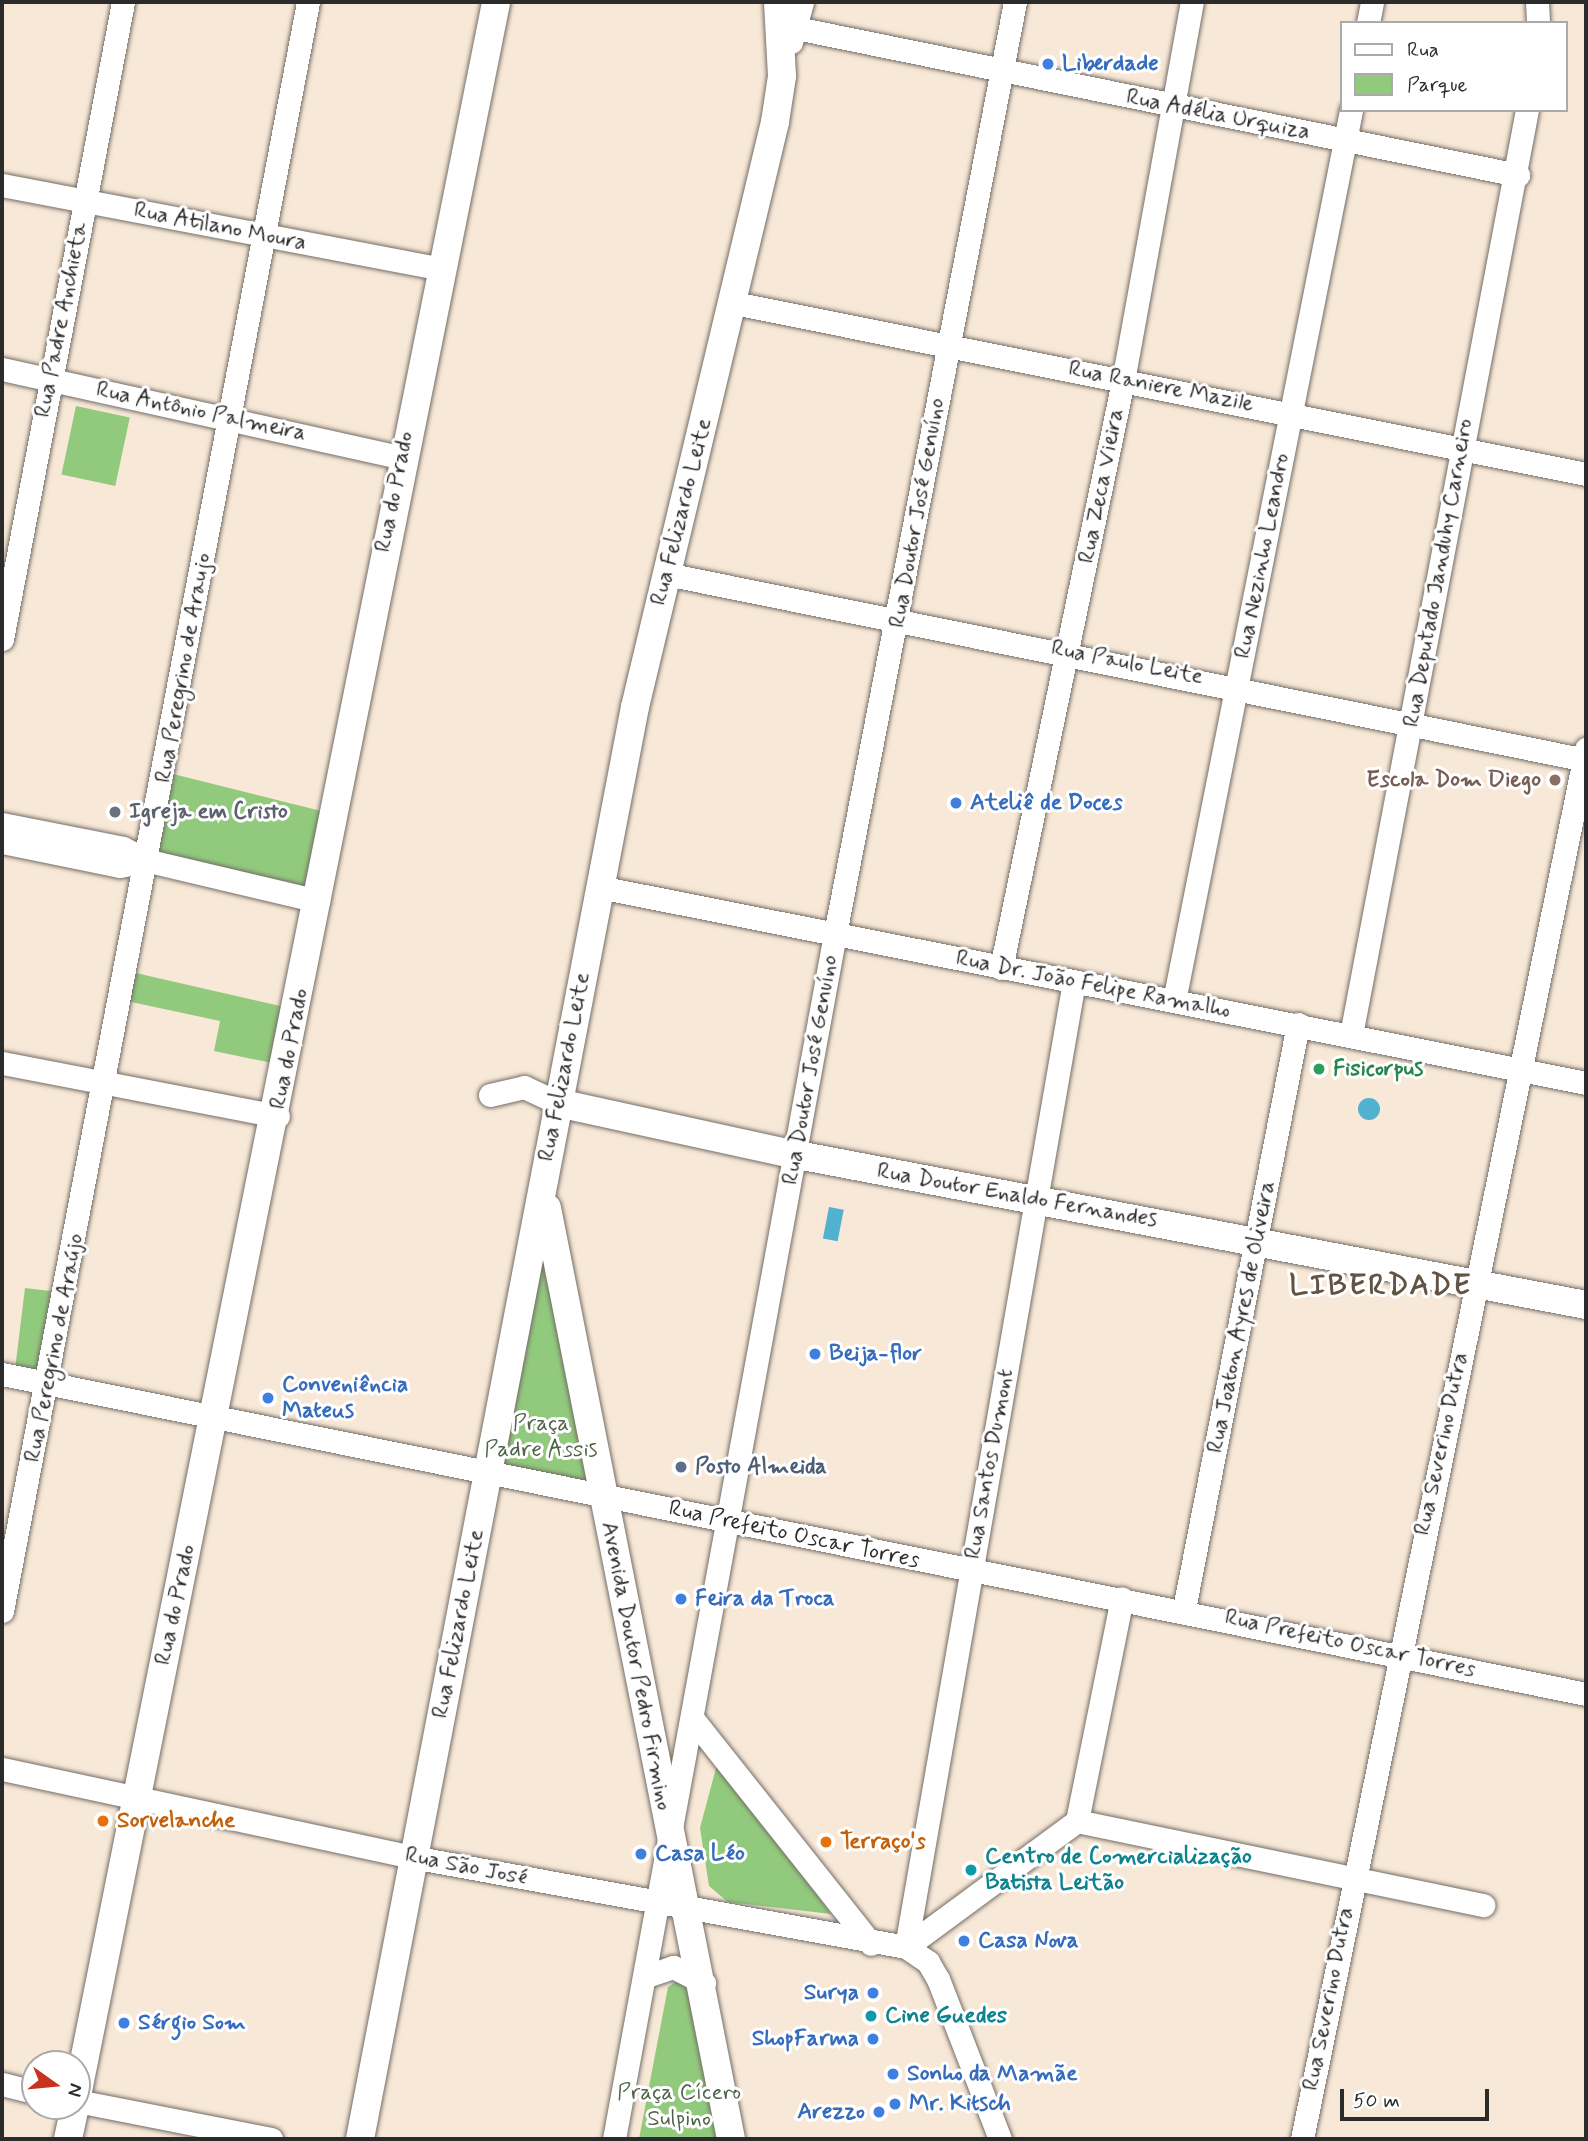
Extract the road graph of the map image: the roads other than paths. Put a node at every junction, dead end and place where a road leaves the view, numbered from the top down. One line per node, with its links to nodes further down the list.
1 (123, 2): 21 (street, Rua Padre Anchieta)
2 (308, 2): 22 (street, Rua Peregrino de Araujo)
3 (496, 2): 23 (main road, Rua do Prado)
4 (778, 2): 14 (main road)
5 (802, 2): 12 (street, Rua Felizardo Leite)
6 (1015, 2): 13 (street, Rua Doutor José Genuíno)
7 (1192, 2): 15 (street, Rua Zeca Vieira)
8 (1373, 2): 10 (street)
9 (1537, 2): 11 (street)
10 (1368, 21)
11 (1538, 21)
12 (796, 28): 13 (street, Rua Adélia Urquiza); 14 (street, Rua Felizardo Leite)
13 (1000, 73): 15 (street, Rua Adélia Urquiza); 25 (street, Rua Doutor José Genuíno)
14 (782, 76): 24 (main road, Rua Felizardo Leite)
15 (1172, 106): 18 (street, Rua Adélia Urquiza); 28 (street, Rua Zeca Vieira)
16 (1352, 112): 18 (street, Rua Nezinho Leandro)
17 (1527, 112): 19 (street, Rua Deputado Janduhy Carneiro)
18 (1346, 140): 19 (street, Rua Adélia Urquiza); 29 (street, Rua Nezinho Leandro)
19 (1518, 175): 31 (street, Rua Deputado Janduhy Carneiro)
20 (2, 185): 21 (street, Rua Atilano Moura)
21 (85, 200): 22 (street, Rua Atilano Moura); 27 (street, Rua Padre Anchieta)
22 (264, 236): 23 (street, Rua Atilano Moura); 30 (street, Rua Peregrino de Araujo)
23 (439, 268): 32 (main road, Rua do Prado)
24 (734, 303): 25 (street, Rua Raniere Mazile); 34 (main road, Rua Felizardo Leite)
25 (950, 344): 28 (street, Rua Raniere Mazile); 35 (street, Rua Doutor José Genuíno)
26 (2, 369): 27 (street, Rua Antônio Palmeira)
27 (50, 379): 30 (street, Rua Antônio Palmeira); 36 (street, Rua Padre Anchieta)
28 (1123, 380): 29 (street, Rua Raniere Mazile); 37 (street, Rua Zeca Vieira)
29 (1291, 412): 31 (street, Rua Raniere Mazile); 38 (street, Rua Nezinho Leandro)
30 (230, 417): 32 (street, Rua Antônio Palmeira); 43 (street, Rua Peregrino de Araujo)
31 (1460, 450): 33 (street, Rua Raniere Mazile); 39 (street, Rua Deputado Janduhy Carneiro)
32 (400, 457): 45 (main road, Rua do Prado)
33 (1586, 474)
34 (666, 574): 35 (street, Rua Paulo Leite); 44 (main road, Rua Felizardo Leite)
35 (899, 618): 37 (street, Rua Paulo Leite); 46 (street, Rua Doutor José Genuíno)
36 (2, 639)
37 (1068, 651): 38 (street, Rua Paulo Leite); 47 (street, Rua Zeca Vieira)
38 (1237, 685): 39 (street, Rua Paulo Leite); 49 (street, Rua Nezinho Leandro)
39 (1412, 721): 40 (street, Rua Paulo Leite); 51 (street, Rua Deputado Janduhy Carneiro)
40 (1586, 756): 53 (street, Rua Severino Dutra)
41 (2, 824): 43 (street)
42 (2, 842): 43 (street)
43 (149, 862): 45 (street); 54 (street, Rua Peregrino de Araujo)
44 (599, 887): 46 (street, Rua Dr. João Felipe Ramalho); 57 (main road, Rua Felizardo Leite)
45 (318, 901): 58 (main road, Rua do Prado)
46 (835, 934): 47 (street, Rua Dr. João Felipe Ramalho); 59 (street, Rua Doutor José Genuíno)
47 (1001, 968): 48 (street, Rua Dr. João Felipe Ramalho)
48 (1074, 981): 49 (street, Rua Dr. João Felipe Ramalho); 61 (street, Rua Santos Dumont)
49 (1174, 1001): 50 (street, Rua Dr. João Felipe Ramalho)
50 (1298, 1024): 51 (street, Rua Dr. João Felipe Ramalho); 62 (street, Rua Joaton Ayres de Oliveira)
51 (1351, 1035): 53 (street, Rua Dr. João Felipe Ramalho)
52 (2, 1063): 54 (street)
53 (1524, 1072): 55 (street, Rua Dr. João Felipe Ramalho); 63 (street, Rua Severino Dutra)
54 (106, 1083): 58 (street); 66 (street, Rua Peregrino de Araújo)
55 (1586, 1083)
56 (490, 1095): 57 (street)
57 (558, 1103): 59 (main road, Rua Doutor Enaldo Fernandes); 60 (main road, Rua Felizardo Leite)
58 (278, 1116): 67 (main road, Rua do Prado)
59 (797, 1154): 61 (main road, Rua Doutor Enaldo Fernandes); 70 (street, Rua Doutor José Genuíno)
60 (544, 1191): 68 (main road, Rua Felizardo Leite); 69 (main road, Avenida Doutor Pedro Firmino)
61 (1038, 1200): 62 (main road, Rua Doutor Enaldo Fernandes); 71 (street, Rua Santos Dumont)
62 (1258, 1241): 63 (main road, Rua Doutor Enaldo Fernandes); 73 (street, Rua Joaton Ayres de Oliveira)
63 (1477, 1283): 64 (main road, Rua Doutor Enaldo Fernandes); 75 (street, Rua Severino Dutra)
64 (1586, 1305)
65 (2, 1374): 66 (street, Rua Prefeito Oscar Torres)
66 (48, 1384): 67 (street, Rua Prefeito Oscar Torres); 74 (street, Rua Peregrino de Araújo)
67 (215, 1417): 68 (street, Rua Prefeito Oscar Torres); 79 (main road, Rua do Prado)
68 (490, 1472): 69 (street, Rua Prefeito Oscar Torres); 82 (main road, Rua Felizardo Leite)
69 (602, 1495): 70 (street, Rua Prefeito Oscar Torres); 81 (main road, Avenida Doutor Pedro Firmino)
70 (731, 1523): 71 (street, Rua Prefeito Oscar Torres); 77 (street, Rua Doutor José Genuíno)
71 (971, 1570): 72 (street, Rua Prefeito Oscar Torres); 88 (street, Rua Santos Dumont)
72 (1122, 1598): 73 (street, Rua Prefeito Oscar Torres); 80 (street)
73 (1184, 1609): 75 (street, Rua Prefeito Oscar Torres)
74 (2, 1611)
75 (1397, 1654): 76 (street, Rua Prefeito Oscar Torres); 83 (street, Rua Severino Dutra)
76 (1586, 1694)
77 (692, 1718): 81 (street, Rua Doutor José Genuíno); 87 (street)
78 (2, 1769): 79 (street, Rua São José)
79 (136, 1798): 82 (street, Rua São José); 91 (main road, Rua do Prado)
80 (1077, 1821): 83 (street); 88 (street)
81 (672, 1847): 84 (street, Rua Doutor José Genuíno); 86 (main road, Avenida Doutor Pedro Firmino)
82 (411, 1857): 84 (street, Rua São José); 98 (main road, Rua Felizardo Leite)
83 (1353, 1877): 85 (street); 102 (street, Rua Severino Dutra)
84 (660, 1905): 86 (street, Rua São José); 89 (street, Rua Doutor José Genuíno)
85 (1483, 1905)
86 (687, 1910): 87 (street, Rua São José); 90 (main road, Avenida Doutor Pedro Firmino)
87 (871, 1944): 88 (street, Rua São José)
88 (906, 1947): 101 (street, Rua São José)
89 (647, 1976): 90 (street); 99 (street, Rua Doutor José Genuíno)
90 (704, 1983): 100 (main road, Avenida Doutor Pedro Firmino)
91 (86, 2050)
92 (2, 2084): 93 (street)
93 (21, 2089)
94 (91, 2104): 97 (street)
95 (72, 2120): 96 (main road, Rua do Prado)
96 (68, 2139)
97 (271, 2139)
98 (360, 2139)
99 (614, 2139)
100 (731, 2139)
101 (1000, 2139)
102 (1303, 2139)

